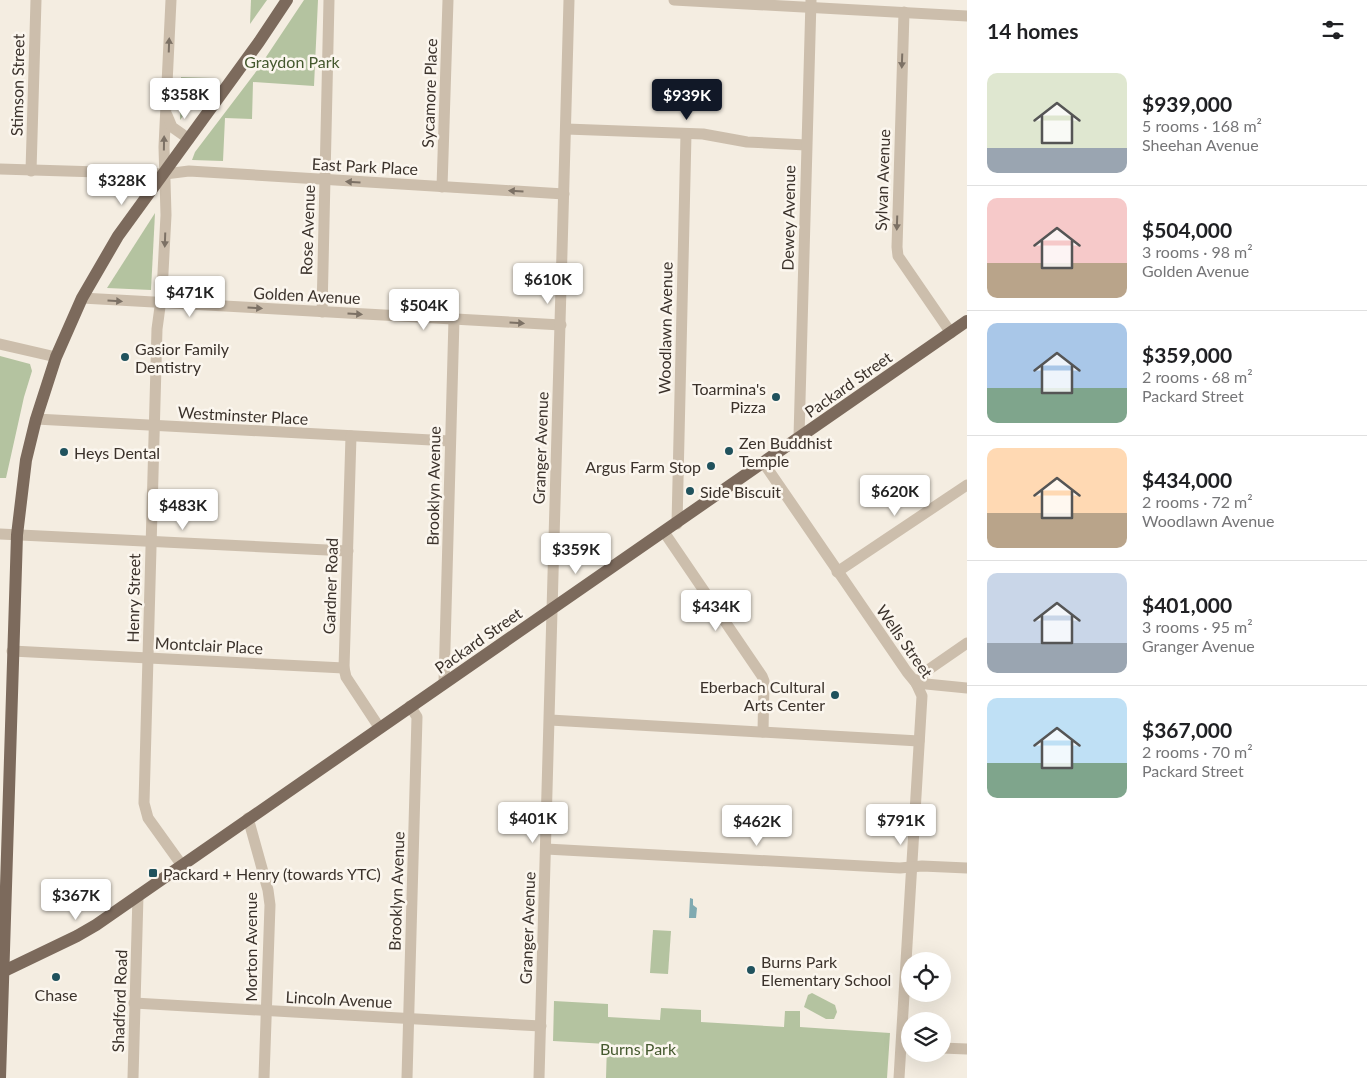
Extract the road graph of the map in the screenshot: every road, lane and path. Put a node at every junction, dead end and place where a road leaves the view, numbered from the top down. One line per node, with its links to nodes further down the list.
1 (36, 0): 17 (street, Stimson Street)
2 (171, 0): 11 (street, Henry Street, one-way to 2)
3 (286, 0): 14 (main road)
4 (329, 0): 19 (street, Rose Avenue)
5 (448, 0): 20 (street, Sycamore Place)
6 (569, 0): 12 (street, Granger Avenue)
7 (674, 0): 8 (street)
8 (811, 4): 9 (street); 15 (street, Dewey Avenue)
9 (904, 12): 10 (street); 28 (street, Sylvan Avenue, one-way to 28)
10 (967, 16)
11 (166, 111): 14 (street); 18 (street, Henry Street, one-way to 11)
12 (566, 129): 13 (street); 21 (street, Granger Avenue)
13 (686, 134): 15 (street); 38 (street, Woodlawn Avenue)
14 (189, 139): 18 (main road)
15 (806, 145): 34 (street, Dewey Avenue)
16 (0, 169): 17 (street, East Park Place)
17 (31, 171): 18 (street, East Park Place)
18 (165, 174): 19 (street, East Park Place); 22 (main road); 23 (street, Henry Street, one-way to 23)
19 (325, 180): 20 (street, East Park Place, one-way to 19); 24 (street, Rose Avenue)
20 (442, 187): 21 (street, East Park Place, one-way to 20)
21 (564, 194): 27 (street, Granger Avenue)
22 (82, 298): 23 (street, Golden Avenue, one-way to 23); 30 (main road)
23 (160, 303): 24 (street, Golden Avenue, one-way to 24); 32 (street, Henry Street)
24 (322, 312): 25 (street, Golden Avenue, one-way to 25)
25 (454, 319): 27 (street, Golden Avenue, one-way to 27); 35 (street, Brooklyn Avenue)
26 (967, 322): 28 (main road, Packard Street)
27 (561, 325): 45 (street, Granger Avenue)
28 (951, 333): 34 (main road, Packard Street)
29 (0, 344): 30 (street)
30 (56, 357): 31 (main road)
31 (36, 419): 32 (street, Westminster Place); 41 (main road)
32 (155, 427): 33 (street, Westminster Place); 42 (street, Henry Street)
33 (351, 436): 35 (street, Westminster Place); 43 (street, Gardner Road)
34 (799, 438): 36 (main road, Packard Street)
35 (450, 441): 50 (street, Brooklyn Avenue)
36 (763, 462): 38 (main road, Packard Street); 44 (street, Wells Street)
37 (967, 485): 44 (street)
38 (677, 524): 39 (main road, Packard Street)
39 (664, 532): 45 (main road, Packard Street); 56 (street)
40 (0, 534): 41 (street)
41 (17, 535): 42 (street); 47 (main road)
42 (150, 542): 43 (street); 48 (street, Henry Street)
43 (348, 551): 49 (street, Gardner Road)
44 (837, 572): 51 (street, Wells Street)
45 (551, 610): 50 (main road, Packard Street); 54 (street, Granger Avenue)
46 (967, 643): 51 (street)
47 (12, 651): 48 (street, Montclair Place); 64 (main road)
48 (148, 658): 49 (street, Montclair Place); 60 (street, Henry Street)
49 (344, 668): 55 (street, Gardner Road)
50 (444, 683): 53 (main road, Packard Street)
51 (916, 683): 52 (street); 57 (street, Wells Street)
52 (967, 688)
53 (410, 706): 55 (main road, Packard Street); 68 (street, Brooklyn Avenue)
54 (550, 720): 56 (street); 59 (street, Granger Avenue)
55 (379, 727): 58 (main road, Packard Street)
56 (763, 732): 57 (street)
57 (918, 741): 61 (street, Wells Street)
58 (248, 818): 60 (main road, Packard Street); 66 (street, Morton Avenue)
59 (546, 849): 61 (street); 69 (street, Granger Avenue)
60 (182, 864): 63 (main road, Packard Street)
61 (913, 867): 62 (street); 67 (street, Wells Street)
62 (967, 868)
63 (138, 895): 64 (main road, Packard Street); 65 (street, Shadford Road)
64 (2, 973): 73 (main road)
65 (134, 1003): 66 (street, Lincoln Avenue); 74 (street, Shadford Road)
66 (266, 1011): 68 (street, Lincoln Avenue); 75 (street, Morton Avenue)
67 (907, 1012)
68 (408, 1019): 69 (street, Lincoln Avenue); 76 (street, Brooklyn Avenue)
69 (541, 1026): 77 (street, Granger Avenue)
70 (951, 1048): 71 (street)
71 (967, 1049)
72 (902, 1062): 78 (street, Wells Street)
73 (0, 1078)
74 (133, 1078)
75 (264, 1078)
76 (407, 1078)
77 (539, 1078)
78 (899, 1078)

